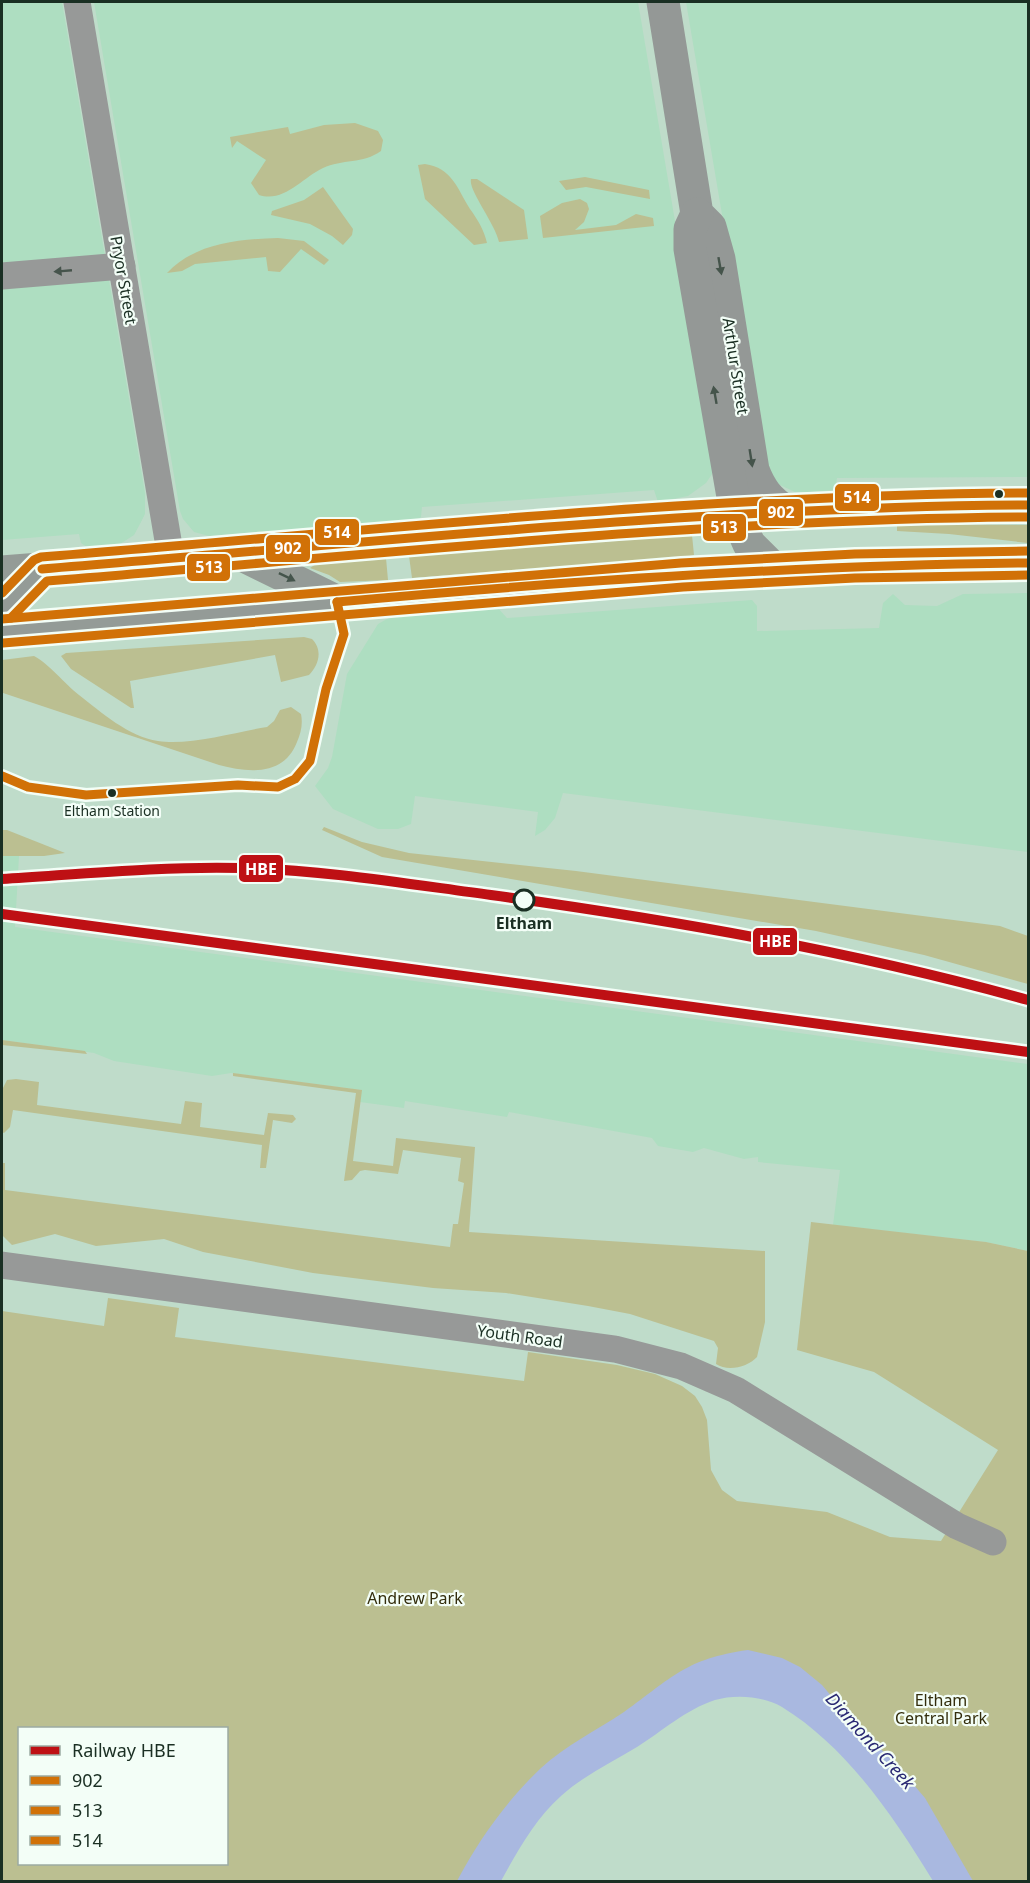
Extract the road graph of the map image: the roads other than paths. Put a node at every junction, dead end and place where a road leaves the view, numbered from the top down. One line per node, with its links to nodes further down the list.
1 (77, 2): 4 (street, Pryor Street)
2 (663, 2): 3 (street, Arthur Street)
3 (697, 214): 7 (street, Arthur Street, one-way to 7); 8 (street, Arthur Street, one-way to 3)
4 (122, 266): 5 (street, one-way to 5); 10 (street, Pryor Street)
5 (2, 276)
6 (1029, 505): 7 (main road)
7 (786, 511): 8 (main road)
8 (736, 514): 9 (main road); 12 (main road)
9 (238, 553): 10 (main road); 15 (main road, one-way to 15)
10 (171, 558): 13 (main road)
11 (1029, 562): 12 (main road)
12 (773, 568): 15 (main road)
13 (42, 569): 14 (main road); 16 (main road)
14 (2, 572)
15 (337, 602): 17 (main road)
16 (2, 610)
17 (2, 631)
18 (2, 1265): 19 (street, Youth Road)
19 (993, 1542)

